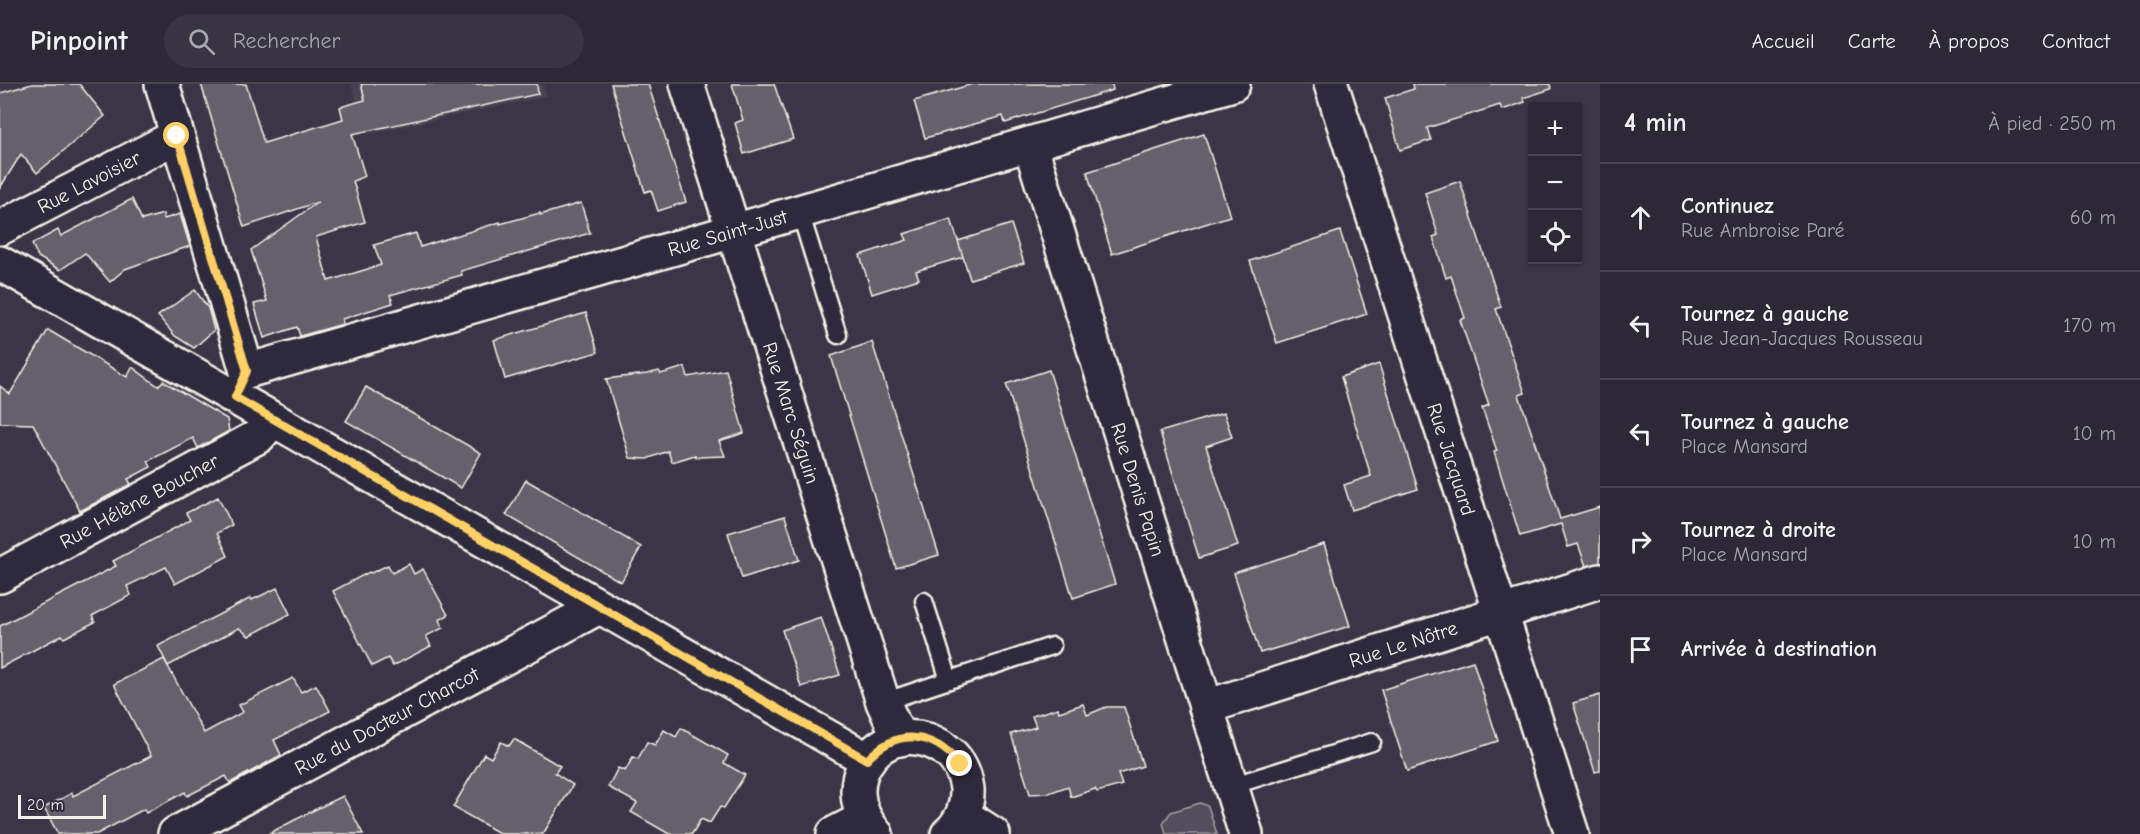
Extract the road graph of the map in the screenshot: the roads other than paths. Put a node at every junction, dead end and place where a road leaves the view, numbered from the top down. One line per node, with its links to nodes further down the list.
1 (162, 84): 5 (street)
2 (687, 84): 9 (street, Rue Marc Séguin)
3 (1233, 84): 6 (street, Rue Saint-Just)
4 (1331, 84): 18 (street, Rue Jacquard)
5 (177, 136): 8 (street, Rue Lavoisier); 12 (street)
6 (1030, 144): 7 (street, Rue Saint-Just); 22 (street, Rue Denis Papin)
7 (800, 212): 9 (street, Rue Saint-Just); 11 (lane)
8 (0, 228)
9 (733, 231): 12 (street, Rue Saint-Just); 21 (street, Rue Marc Séguin)
10 (0, 263): 12 (street)
11 (838, 335)
12 (241, 384): 13 (street)
13 (273, 420): 14 (street, Rue Hélène Boucher); 17 (street)
14 (0, 576)
15 (1600, 581): 18 (street, Rue Le Nôtre)
16 (924, 601): 20 (lane)
17 (599, 607): 25 (street); 29 (street, Rue du Docteur Charcot)
18 (1500, 612): 22 (street, Rue Le Nôtre); 33 (street, Rue Jacquard)
19 (1052, 646): 20 (lane)
20 (949, 680): 21 (lane)
21 (883, 702): 23 (street, Rue Marc Séguin)
22 (1206, 708): 26 (street, Rue Denis Papin)
23 (900, 739): 25 (street); 27 (street)
24 (1372, 742): 26 (lane)
25 (867, 760): 28 (street)
26 (1231, 786): 32 (street, Rue Denis Papin)
27 (955, 824): 31 (street)
28 (870, 826): 30 (street)
29 (174, 834)
30 (834, 834)
31 (993, 834)
32 (1246, 834)
33 (1572, 834)

